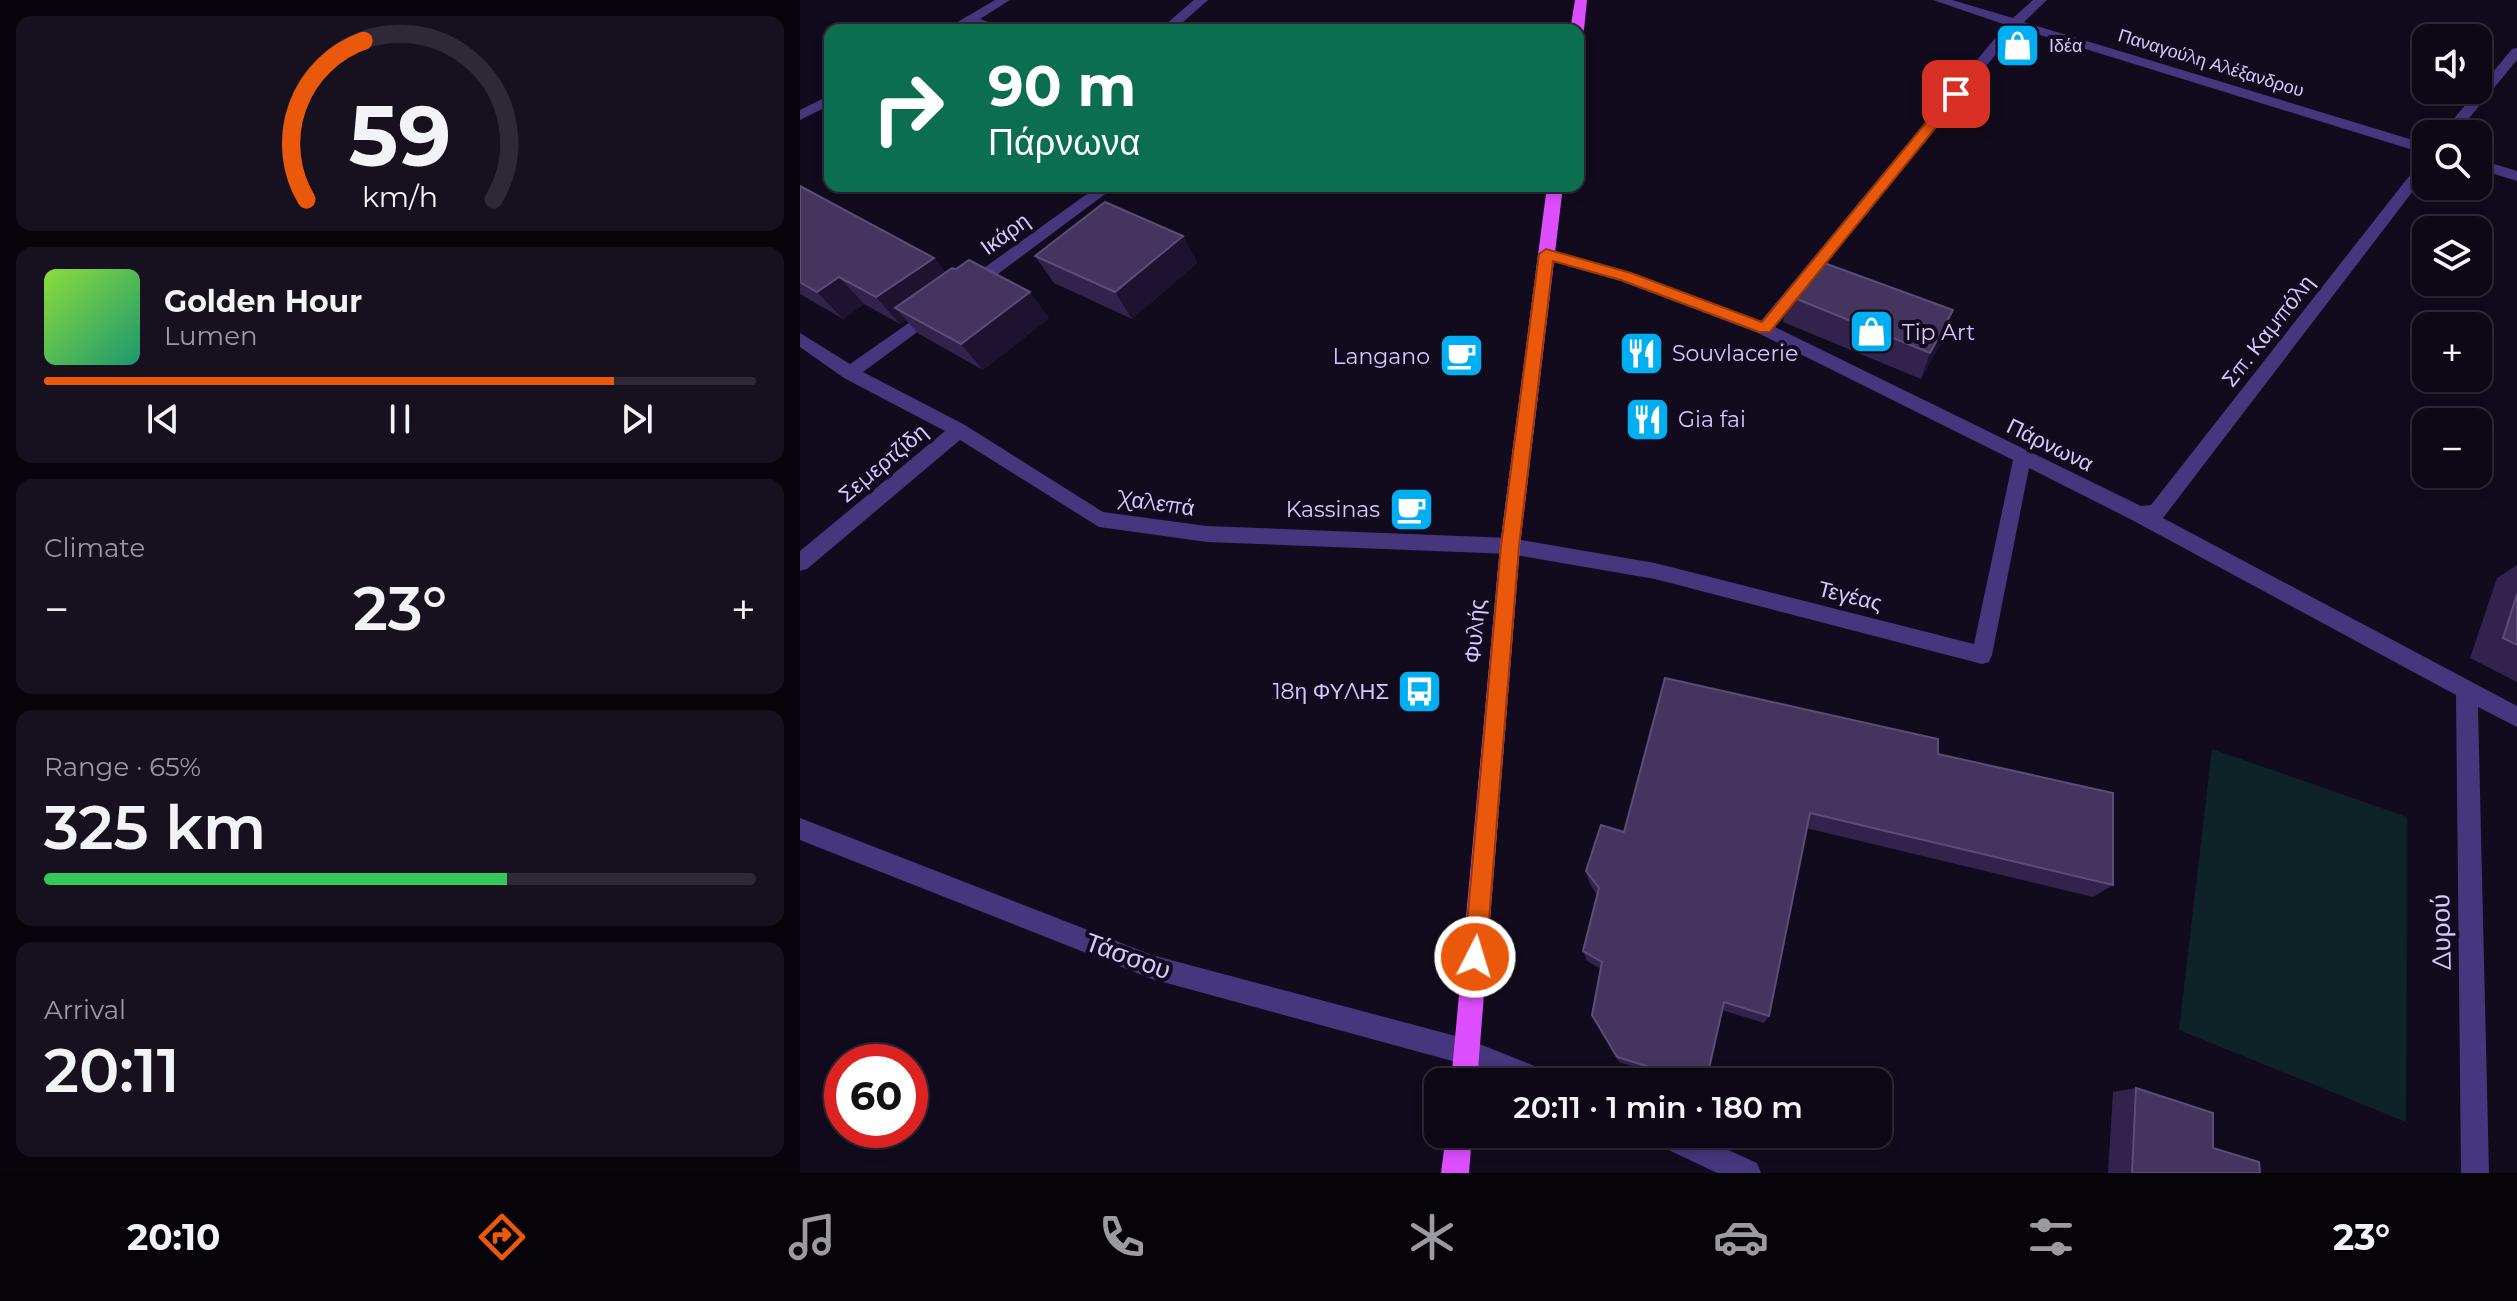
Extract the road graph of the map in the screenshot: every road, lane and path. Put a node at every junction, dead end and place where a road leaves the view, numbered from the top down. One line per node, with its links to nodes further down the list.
1 (1004, 0): 6 (street)
2 (1202, 0): 9 (street)
3 (1581, 0): 10 (main road)
4 (1939, 0): 11 (street, Παναγούλη Αλέξανδρου)
5 (2041, 0): 11 (street)
6 (969, 20): 7 (street); 8 (street)
7 (962, 24)
8 (983, 24)
9 (1173, 24)
10 (1578, 24)
11 (2014, 24): 16 (street, Παναγούλη Αλέξανδρου); 23 (street)
12 (2517, 52): 15 (street)
13 (824, 102): 14 (street)
14 (800, 116)
15 (2460, 120)
16 (2412, 145)
17 (2492, 168): 18 (street)
18 (2517, 176)
19 (2412, 182): 28 (street, Σπ. Καμπόλη)
20 (1100, 192): 25 (street, Ικάρη)
21 (1554, 192): 22 (main road, Φυλής)
22 (1546, 254): 23 (street, Πάρνωνα); 29 (main road, Φυλής)
23 (1764, 329): 27 (street, Πάρνωνα)
24 (800, 339): 25 (street, Χαλεπά)
25 (850, 373): 26 (street, Χαλεπά)
26 (959, 430): 29 (street, Χαλεπά); 30 (street, Σεμερτζίδη)
27 (2022, 459): 28 (street, Πάρνωνα); 29 (street, Τεγέας)
28 (2139, 514): 31 (street, Πάρνωνα)
29 (1510, 546): 34 (main road, Φυλής)
30 (800, 563)
31 (2467, 690): 32 (street, Πάρνωνα); 41 (street, Δυρού)
32 (2517, 717)
33 (800, 829): 34 (street, Τάσσου)
34 (1467, 1052): 35 (main road, Φυλής); 36 (street, Τάσσου)
35 (1465, 1068)
36 (1508, 1068)
37 (1458, 1148): 39 (main road)
38 (1693, 1148): 40 (street)
39 (1455, 1173)
40 (1747, 1173)
41 (2475, 1173)

